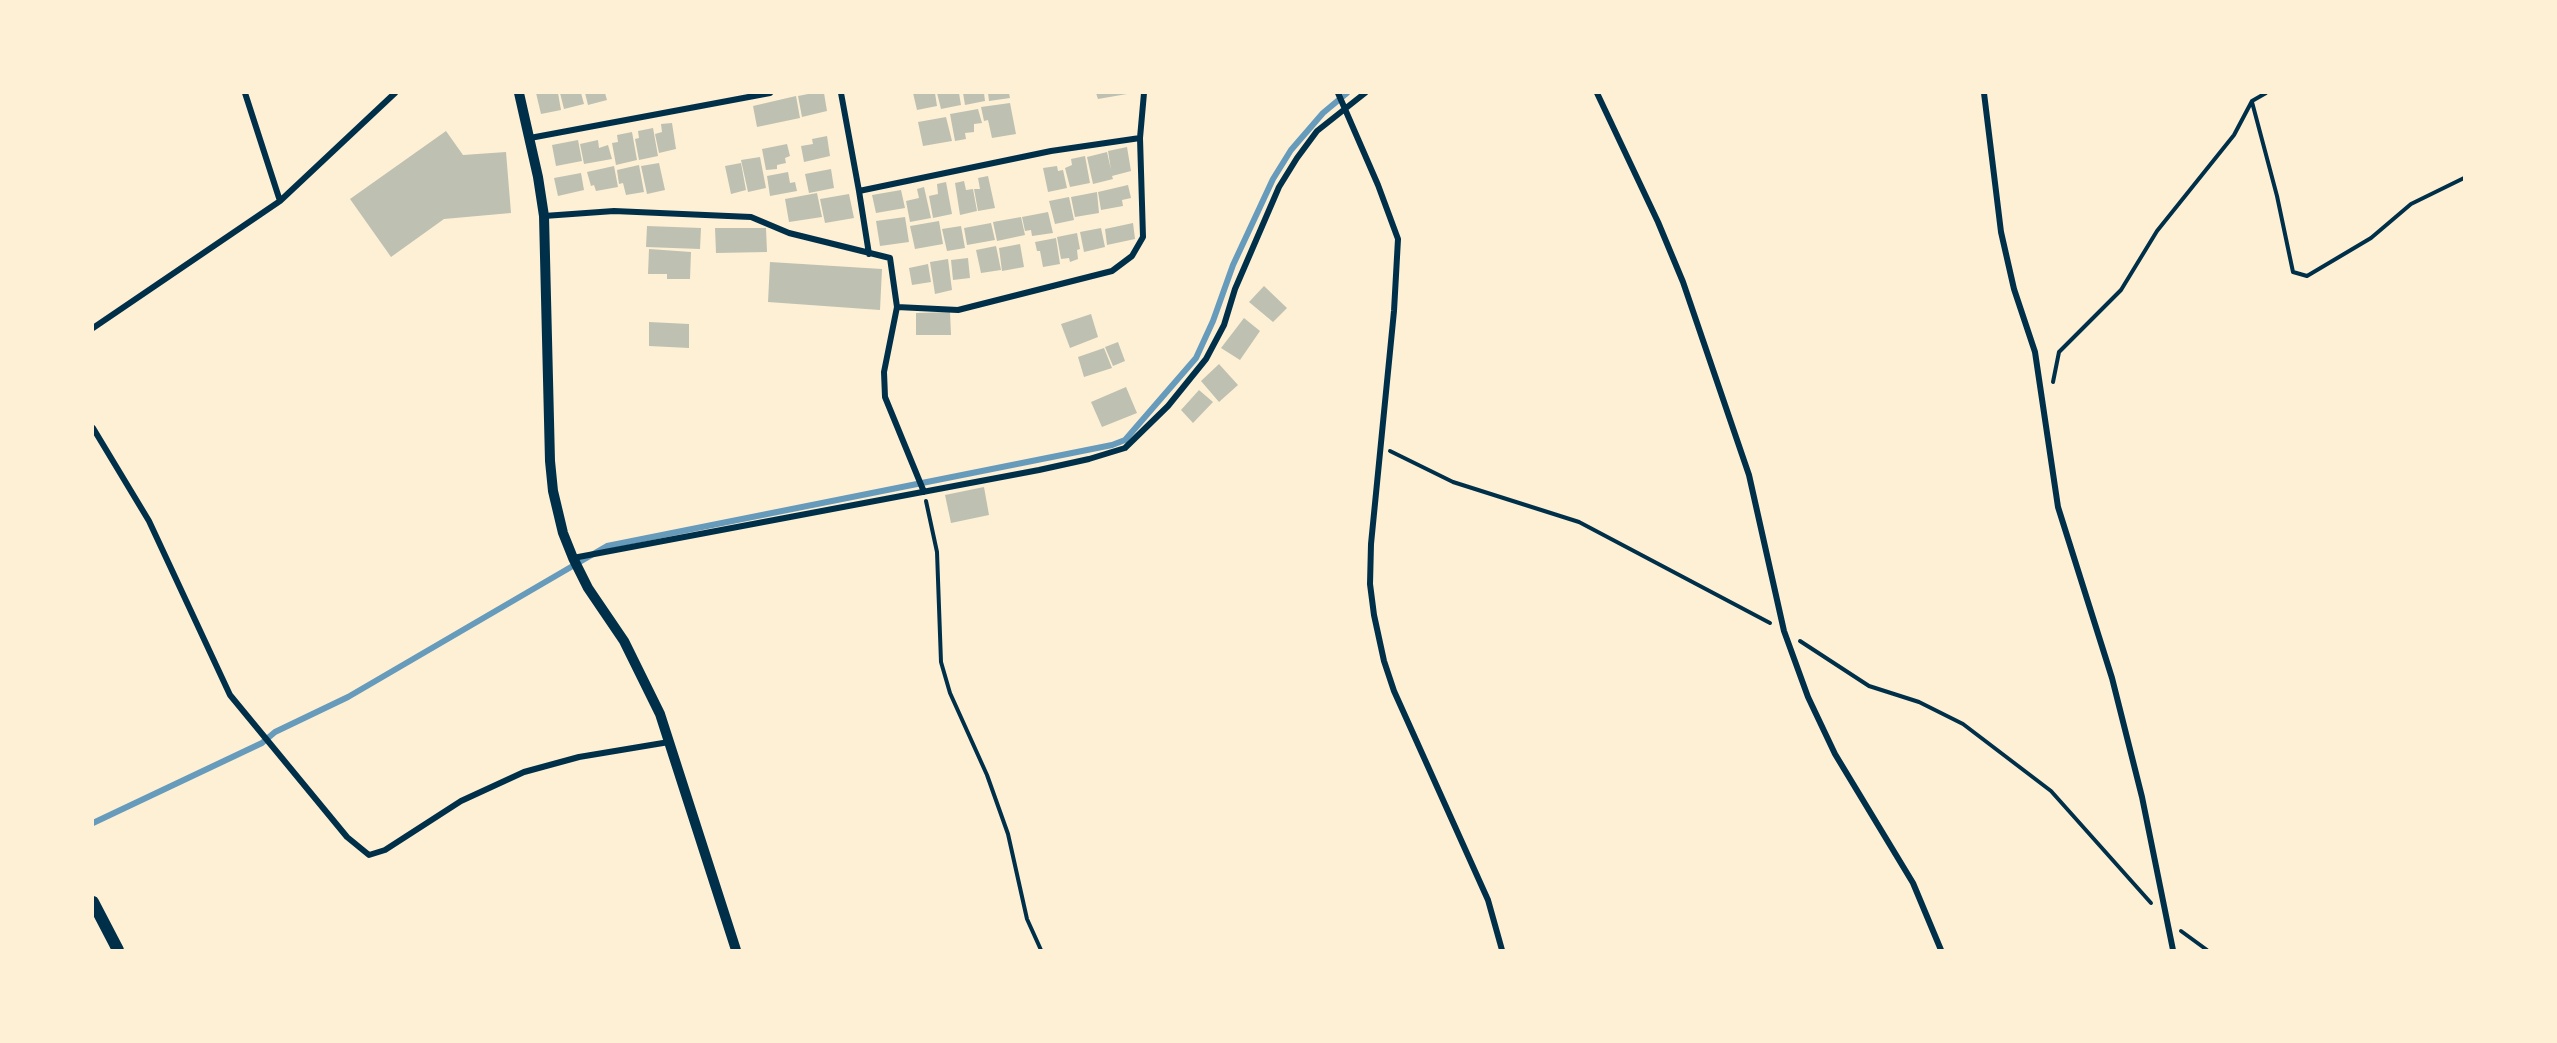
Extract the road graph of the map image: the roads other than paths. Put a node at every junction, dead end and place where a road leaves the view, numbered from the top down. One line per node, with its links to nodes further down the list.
1 (245, 93): 16 (street)
2 (395, 93): 16 (street)
3 (519, 93): 13 (street)
4 (770, 93): 11 (street)
5 (841, 93): 15 (street)
6 (1144, 93): 14 (street)
7 (1338, 93): 12 (street)
8 (1365, 93): 12 (street)
9 (1597, 93): 29 (street)
10 (1984, 93): 30 (street)
11 (747, 95): 13 (street)
12 (1344, 109): 22 (street); 28 (street)
13 (530, 138): 17 (street)
14 (1140, 138): 15 (street); 19 (street)
15 (858, 191): 18 (street)
16 (280, 201): 20 (street)
17 (544, 216): 18 (street); 23 (street)
18 (869, 254): 19 (street)
19 (897, 307): 22 (street)
20 (93, 327)
21 (93, 428): 24 (street)
22 (924, 492): 23 (street)
23 (573, 558): 24 (street)
24 (670, 742): 27 (street)
25 (93, 902): 26 (main road)
26 (117, 950)
27 (736, 950)
28 (1502, 950)
29 (1941, 950)
30 (2173, 950)

